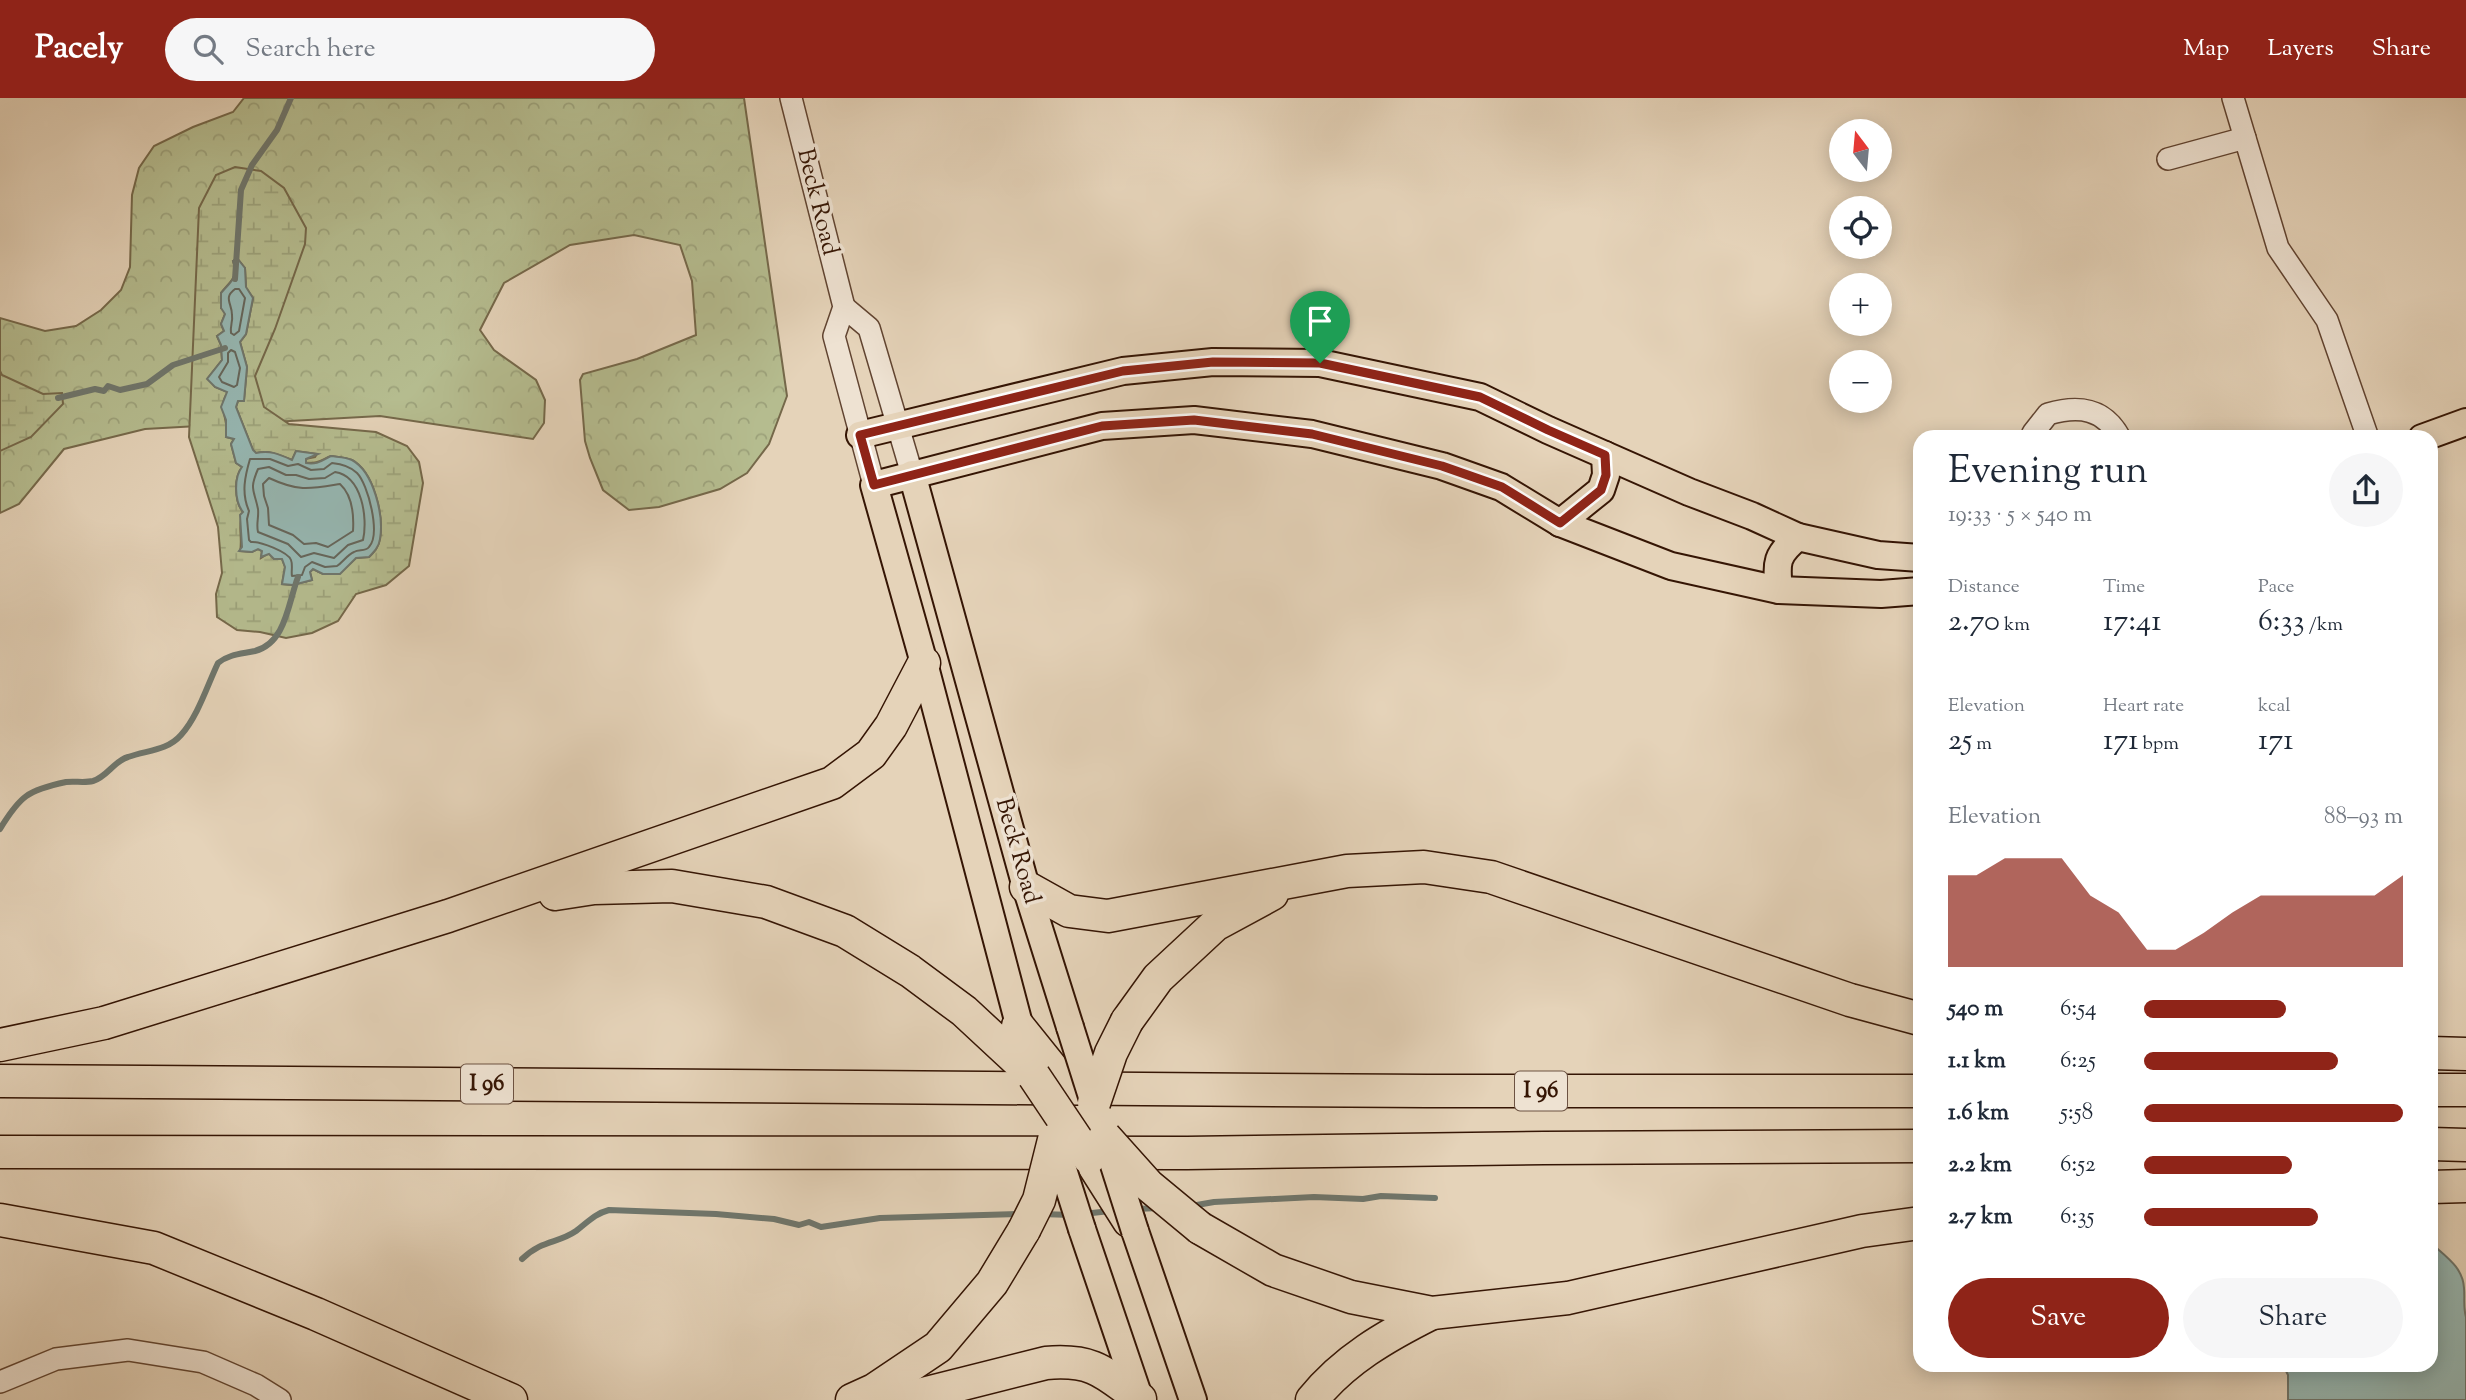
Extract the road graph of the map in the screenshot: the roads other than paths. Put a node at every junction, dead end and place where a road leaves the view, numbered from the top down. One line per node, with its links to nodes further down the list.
1 (790, 98): 5 (street, Beck Road)
2 (2233, 98): 3 (street)
3 (2245, 138): 4 (street); 10 (street)
4 (2168, 159)
5 (844, 306): 7 (street, Beck Road); 12 (street, Beck Road)
6 (2466, 422): 11 (main road)
7 (898, 426): 12 (main road); 13 (main road); 14 (street, Beck Road)
8 (2035, 430): 9 (street)
9 (2115, 430)
10 (2365, 430)
11 (2438, 432)
12 (860, 435): 15 (street, Beck Road)
13 (1605, 455): 16 (main road); 17 (main road)
14 (912, 474): 15 (main road); 16 (main road); 23 (main road, Beck Road)
15 (874, 485): 21 (main road, Beck Road)
16 (1560, 523): 19 (main road)
17 (1798, 537): 18 (main road); 19 (main road)
18 (1913, 558)
19 (1779, 590): 20 (main road)
20 (1913, 592)
21 (924, 663): 24 (highway); 26 (main road, Beck Road)
22 (1347, 871): 23 (highway); 25 (highway); 37 (highway, bridge)
23 (1026, 887): 27 (main road, Beck Road)
24 (448, 916): 28 (highway); 31 (highway)
25 (1913, 1017)
26 (1018, 1026): 31 (main road, Beck Road); 36 (highway)
27 (1070, 1027): 36 (highway); 37 (main road, Beck Road, bridge)
28 (0, 1045)
29 (2438, 1053): 30 (highway)
30 (2466, 1054)
31 (1034, 1076): 36 (highway, bridge)
32 (0, 1081): 33 (highway, I 96)
33 (1913, 1090)
34 (2438, 1090): 35 (highway)
35 (2466, 1090)
36 (1059, 1112): 37 (highway, bridge); 46 (main road, bridge); 53 (highway, bridge)
37 (1095, 1130): 46 (highway, bridge); 47 (highway, bridge); 48 (highway, bridge)
38 (2438, 1144): 39 (highway)
39 (2466, 1144)
40 (1913, 1146): 41 (highway)
41 (0, 1152)
42 (2466, 1186): 43 (highway)
43 (2438, 1187)
44 (0, 1220): 52 (highway)
45 (1913, 1224): 48 (highway)
46 (1082, 1229): 50 (main road)
47 (1135, 1231): 55 (main road)
48 (1432, 1313): 56 (highway)
49 (0, 1382): 51 (street)
50 (1140, 1399): 54 (highway)
51 (280, 1400)
52 (511, 1400)
53 (852, 1400)
54 (899, 1400)
55 (1193, 1400)
56 (1311, 1400)

